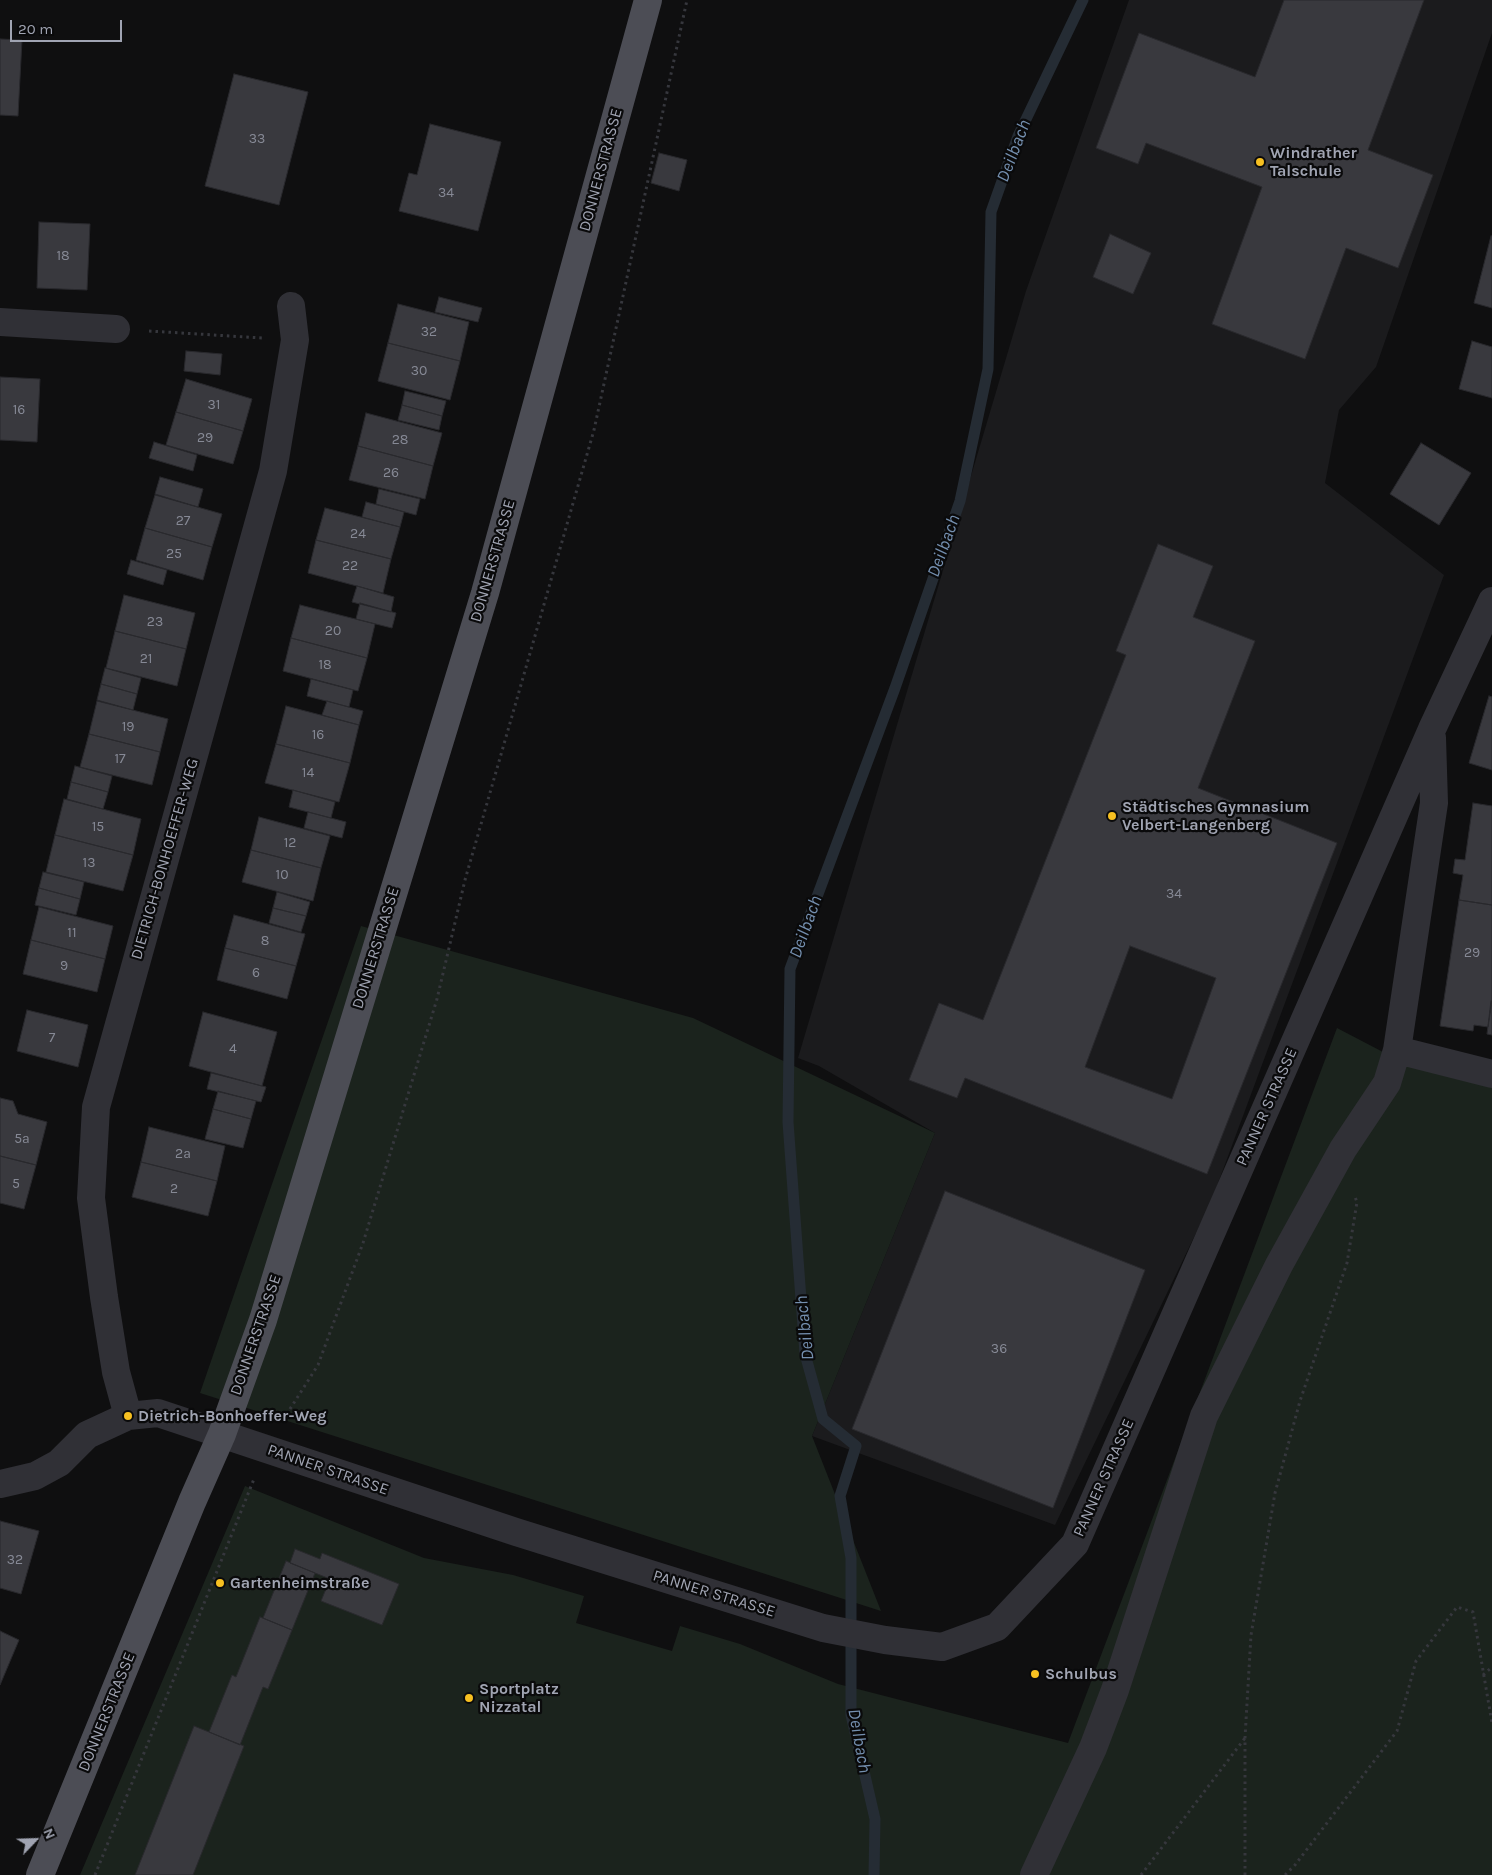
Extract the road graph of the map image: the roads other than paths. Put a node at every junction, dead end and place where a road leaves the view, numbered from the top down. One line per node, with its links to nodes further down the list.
1 (648, 0): 10 (main road, DONNERSTRASSE)
2 (291, 306): 9 (street, DIETRICH-BONHOEFFER-WEG)
3 (0, 322): 4 (street)
4 (116, 329)
5 (1492, 601): 6 (street, PANNER STRASSE)
6 (1432, 730): 7 (street, PANNER STRASSE); 10 (street, PANNER STRASSE)
7 (1397, 1050): 8 (street); 13 (street, PANNER STRASSE)
8 (1492, 1074)
9 (128, 1416): 10 (street); 11 (street)
10 (222, 1434): 12 (main road, DONNERSTRASSE)
11 (0, 1484)
12 (40, 1875)
13 (1034, 1875)

